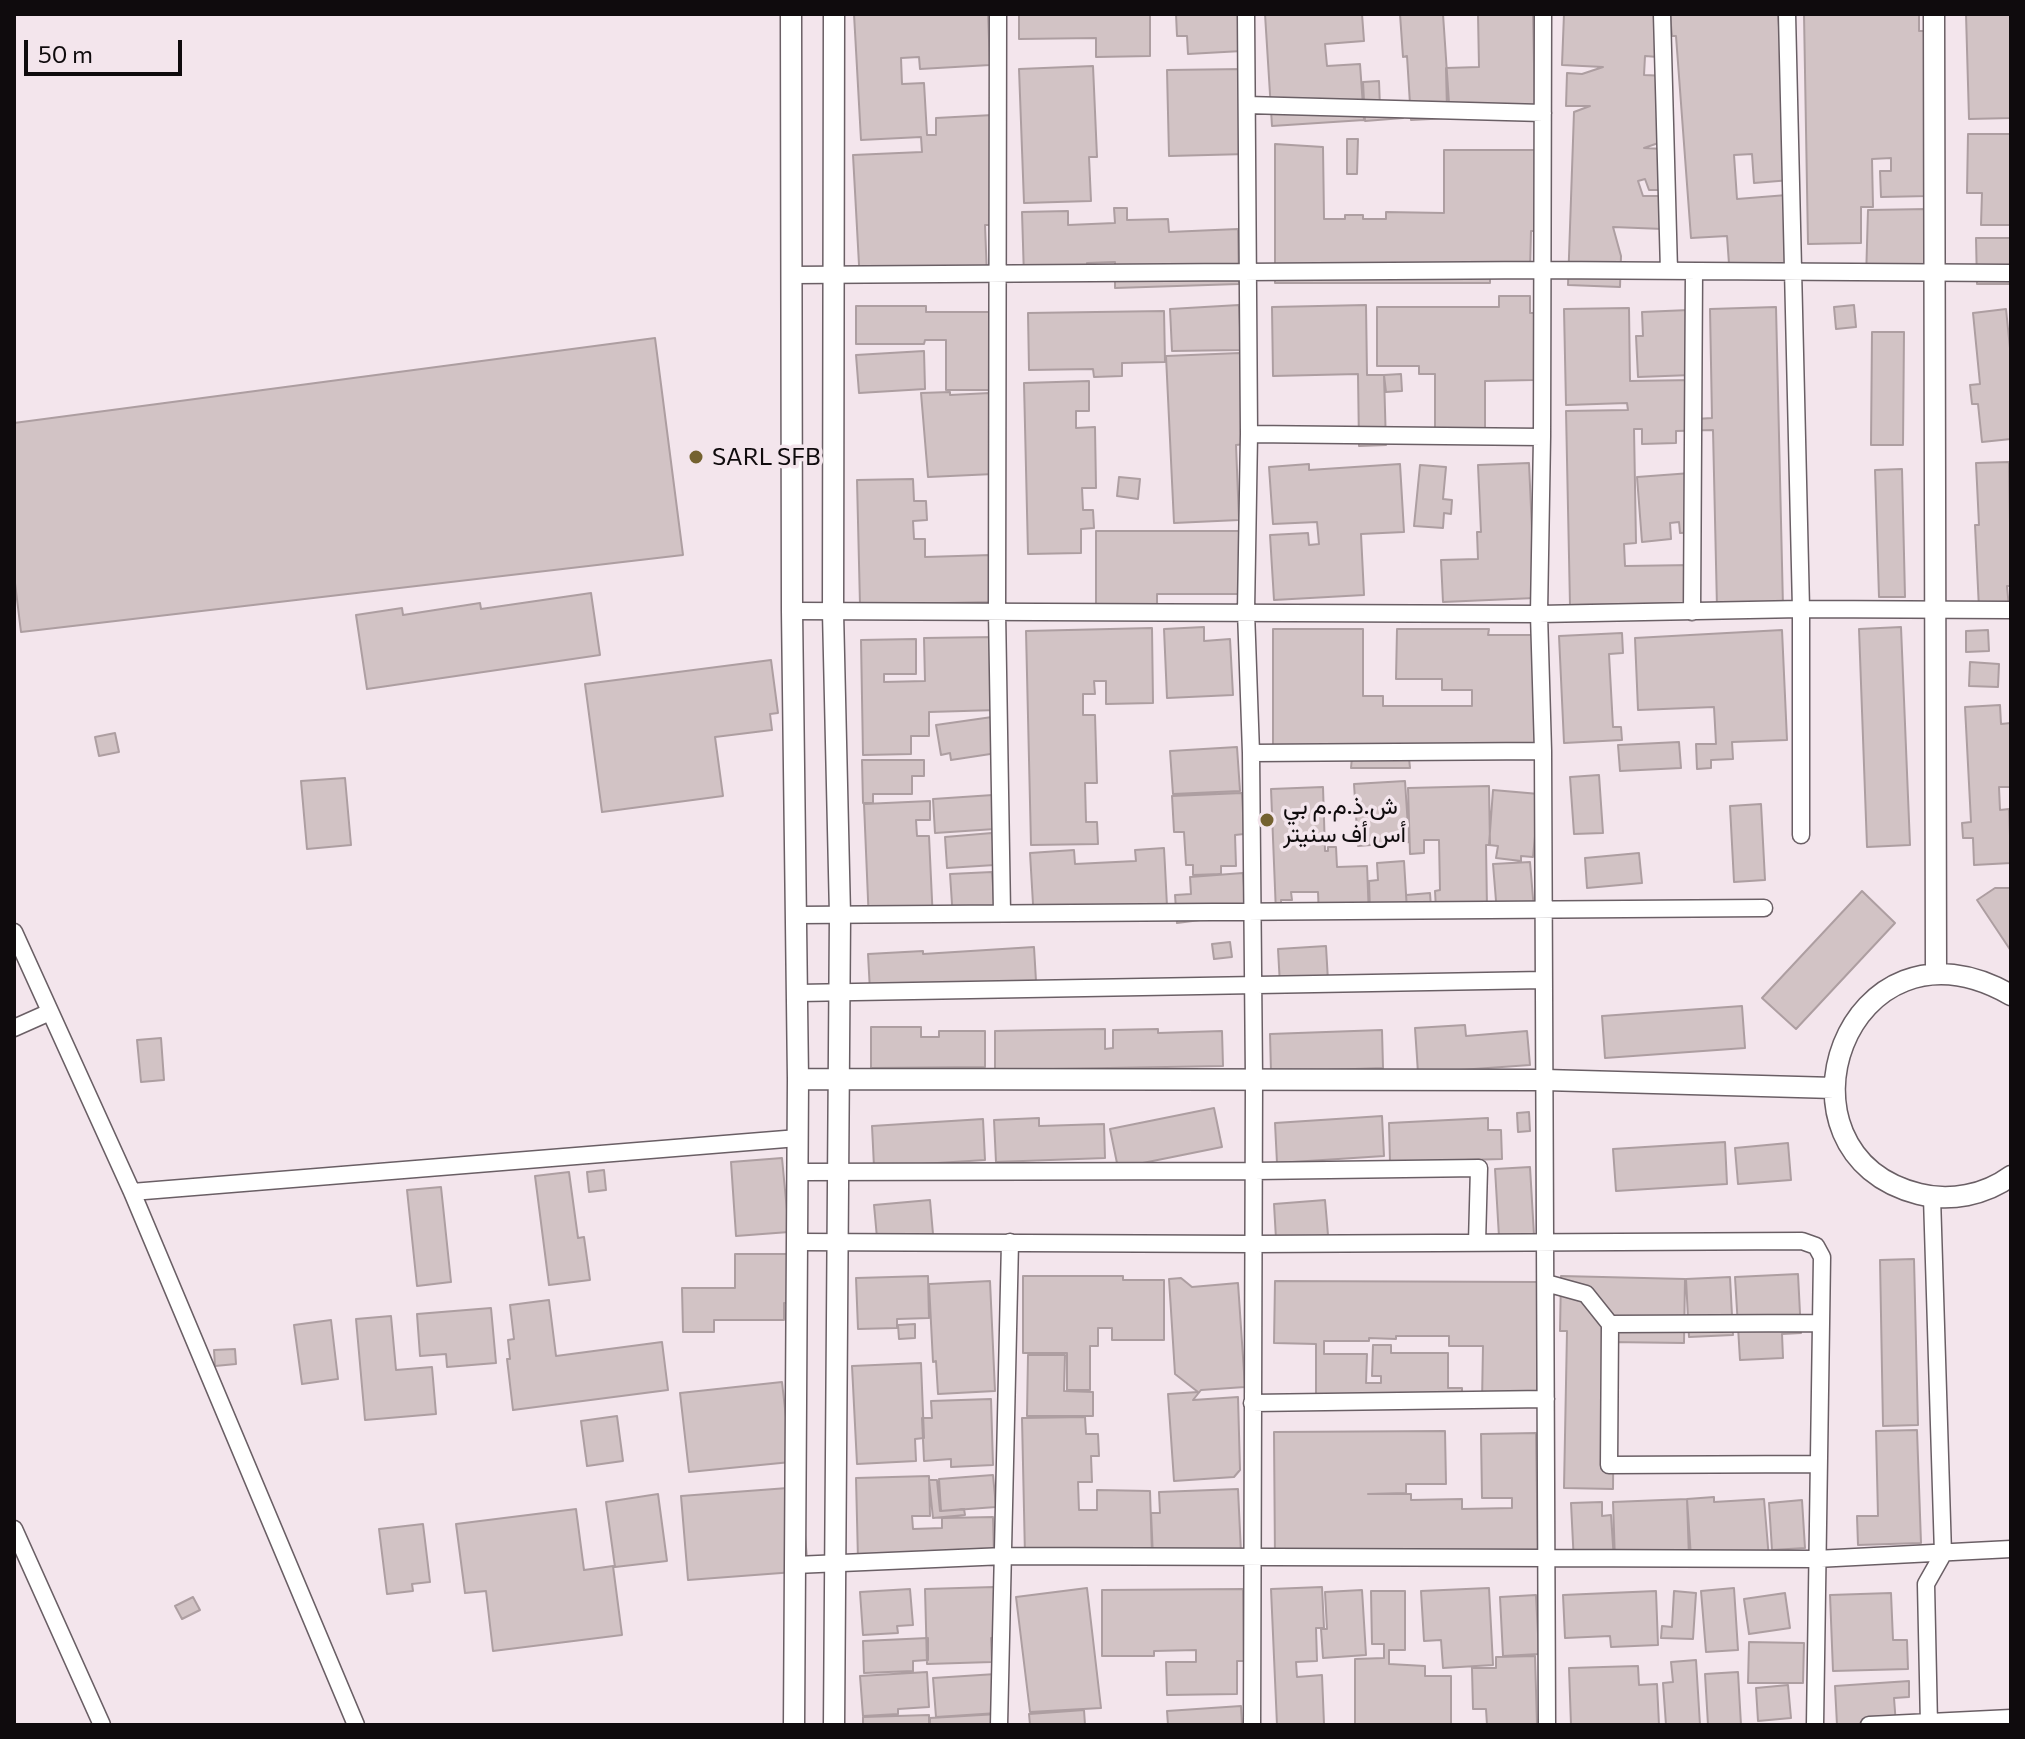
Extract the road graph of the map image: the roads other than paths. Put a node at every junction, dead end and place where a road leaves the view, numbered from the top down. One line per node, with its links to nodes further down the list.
1 (791, 14): 19 (street)
2 (834, 14): 20 (street)
3 (998, 14): 17 (street)
4 (1246, 14): 9 (street)
5 (1543, 14): 10 (street)
6 (1662, 14): 12 (street)
7 (1787, 14): 15 (street)
8 (1934, 14): 18 (street)
9 (1247, 105): 10 (street); 14 (street)
10 (1543, 113): 11 (street)
11 (1542, 270): 12 (street); 14 (street); 22 (street)
12 (1669, 271): 13 (street)
13 (1694, 271): 15 (street); 30 (street)
14 (1248, 272): 17 (street); 21 (street)
15 (1792, 272): 18 (street); 23 (street)
16 (2011, 273): 18 (street)
17 (999, 274): 20 (street); 27 (street)
18 (1936, 274): 24 (street)
19 (792, 275): 20 (street); 26 (street)
20 (834, 275): 29 (street)
21 (1249, 434): 22 (street); 28 (street)
22 (1542, 437): 31 (street)
23 (1801, 609): 24 (street); 30 (street); 34 (street)
24 (1933, 610): 25 (street); 42 (street)
25 (2011, 610)
26 (792, 611): 29 (street); 39 (street)
27 (997, 611): 28 (street); 29 (street); 37 (street)
28 (1246, 611): 31 (street); 33 (street)
29 (833, 612): 40 (street)
30 (1692, 612): 31 (street)
31 (1539, 614): 32 (street)
32 (1543, 751): 33 (street); 36 (street)
33 (1251, 753): 38 (street)
34 (1801, 835)
35 (1764, 908): 36 (street)
36 (1544, 910): 38 (street); 43 (street)
37 (1002, 912): 38 (street); 40 (street)
38 (1253, 912): 44 (street)
39 (798, 915): 40 (street); 45 (street)
40 (840, 915): 46 (street)
41 (14, 932): 48 (street)
42 (1936, 974): 47 (street); 54 (street)
43 (1544, 980): 44 (street); 53 (street)
44 (1253, 985): 46 (street); 52 (street)
45 (798, 993): 46 (street); 50 (street)
46 (840, 993): 51 (street)
47 (2011, 995)
48 (50, 1012): 49 (street); 60 (street)
49 (14, 1028)
50 (798, 1079): 51 (street); 55 (street)
51 (840, 1079): 52 (street); 58 (street)
52 (1254, 1079): 53 (street); 56 (street)
53 (1545, 1080): 54 (street); 66 (street)
54 (1834, 1088): 61 (street)
55 (798, 1138): 57 (street); 60 (street)
56 (1254, 1171): 58 (street); 65 (street); 67 (street)
57 (798, 1172): 58 (street); 62 (street)
58 (840, 1172): 63 (street)
59 (2011, 1176): 61 (street)
60 (132, 1192): 86 (street)
61 (1932, 1197): 76 (street)
62 (797, 1242): 63 (street); 82 (street)
63 (840, 1242): 64 (street); 81 (street)
64 (1010, 1242): 67 (street); 78 (street)
65 (1477, 1243): 66 (street); 67 (street)
66 (1545, 1243): 68 (street); 69 (street)
67 (1253, 1244): 72 (street)
68 (1546, 1283): 70 (street); 71 (street)
69 (1821, 1323): 70 (street); 73 (street)
70 (1610, 1324): 73 (street)
71 (1546, 1399): 72 (street); 79 (street)
72 (1252, 1403): 77 (street)
73 (1818, 1464): 80 (street)
74 (14, 1529): 85 (street)
75 (2011, 1549): 76 (street)
76 (1943, 1554): 80 (street); 84 (street)
77 (1253, 1555): 78 (street); 79 (street); 90 (street)
78 (1005, 1556): 81 (street); 89 (street)
79 (1546, 1558): 80 (street); 91 (street)
80 (1816, 1559): 92 (street)
81 (837, 1563): 82 (street); 88 (street)
82 (795, 1565): 87 (street)
83 (2011, 1718): 84 (street)
84 (1929, 1724): 93 (street)
85 (102, 1725)
86 (356, 1725)
87 (794, 1725)
88 (834, 1725)
89 (999, 1725)
90 (1252, 1725)
91 (1547, 1725)
92 (1815, 1725)
93 (1869, 1725)

